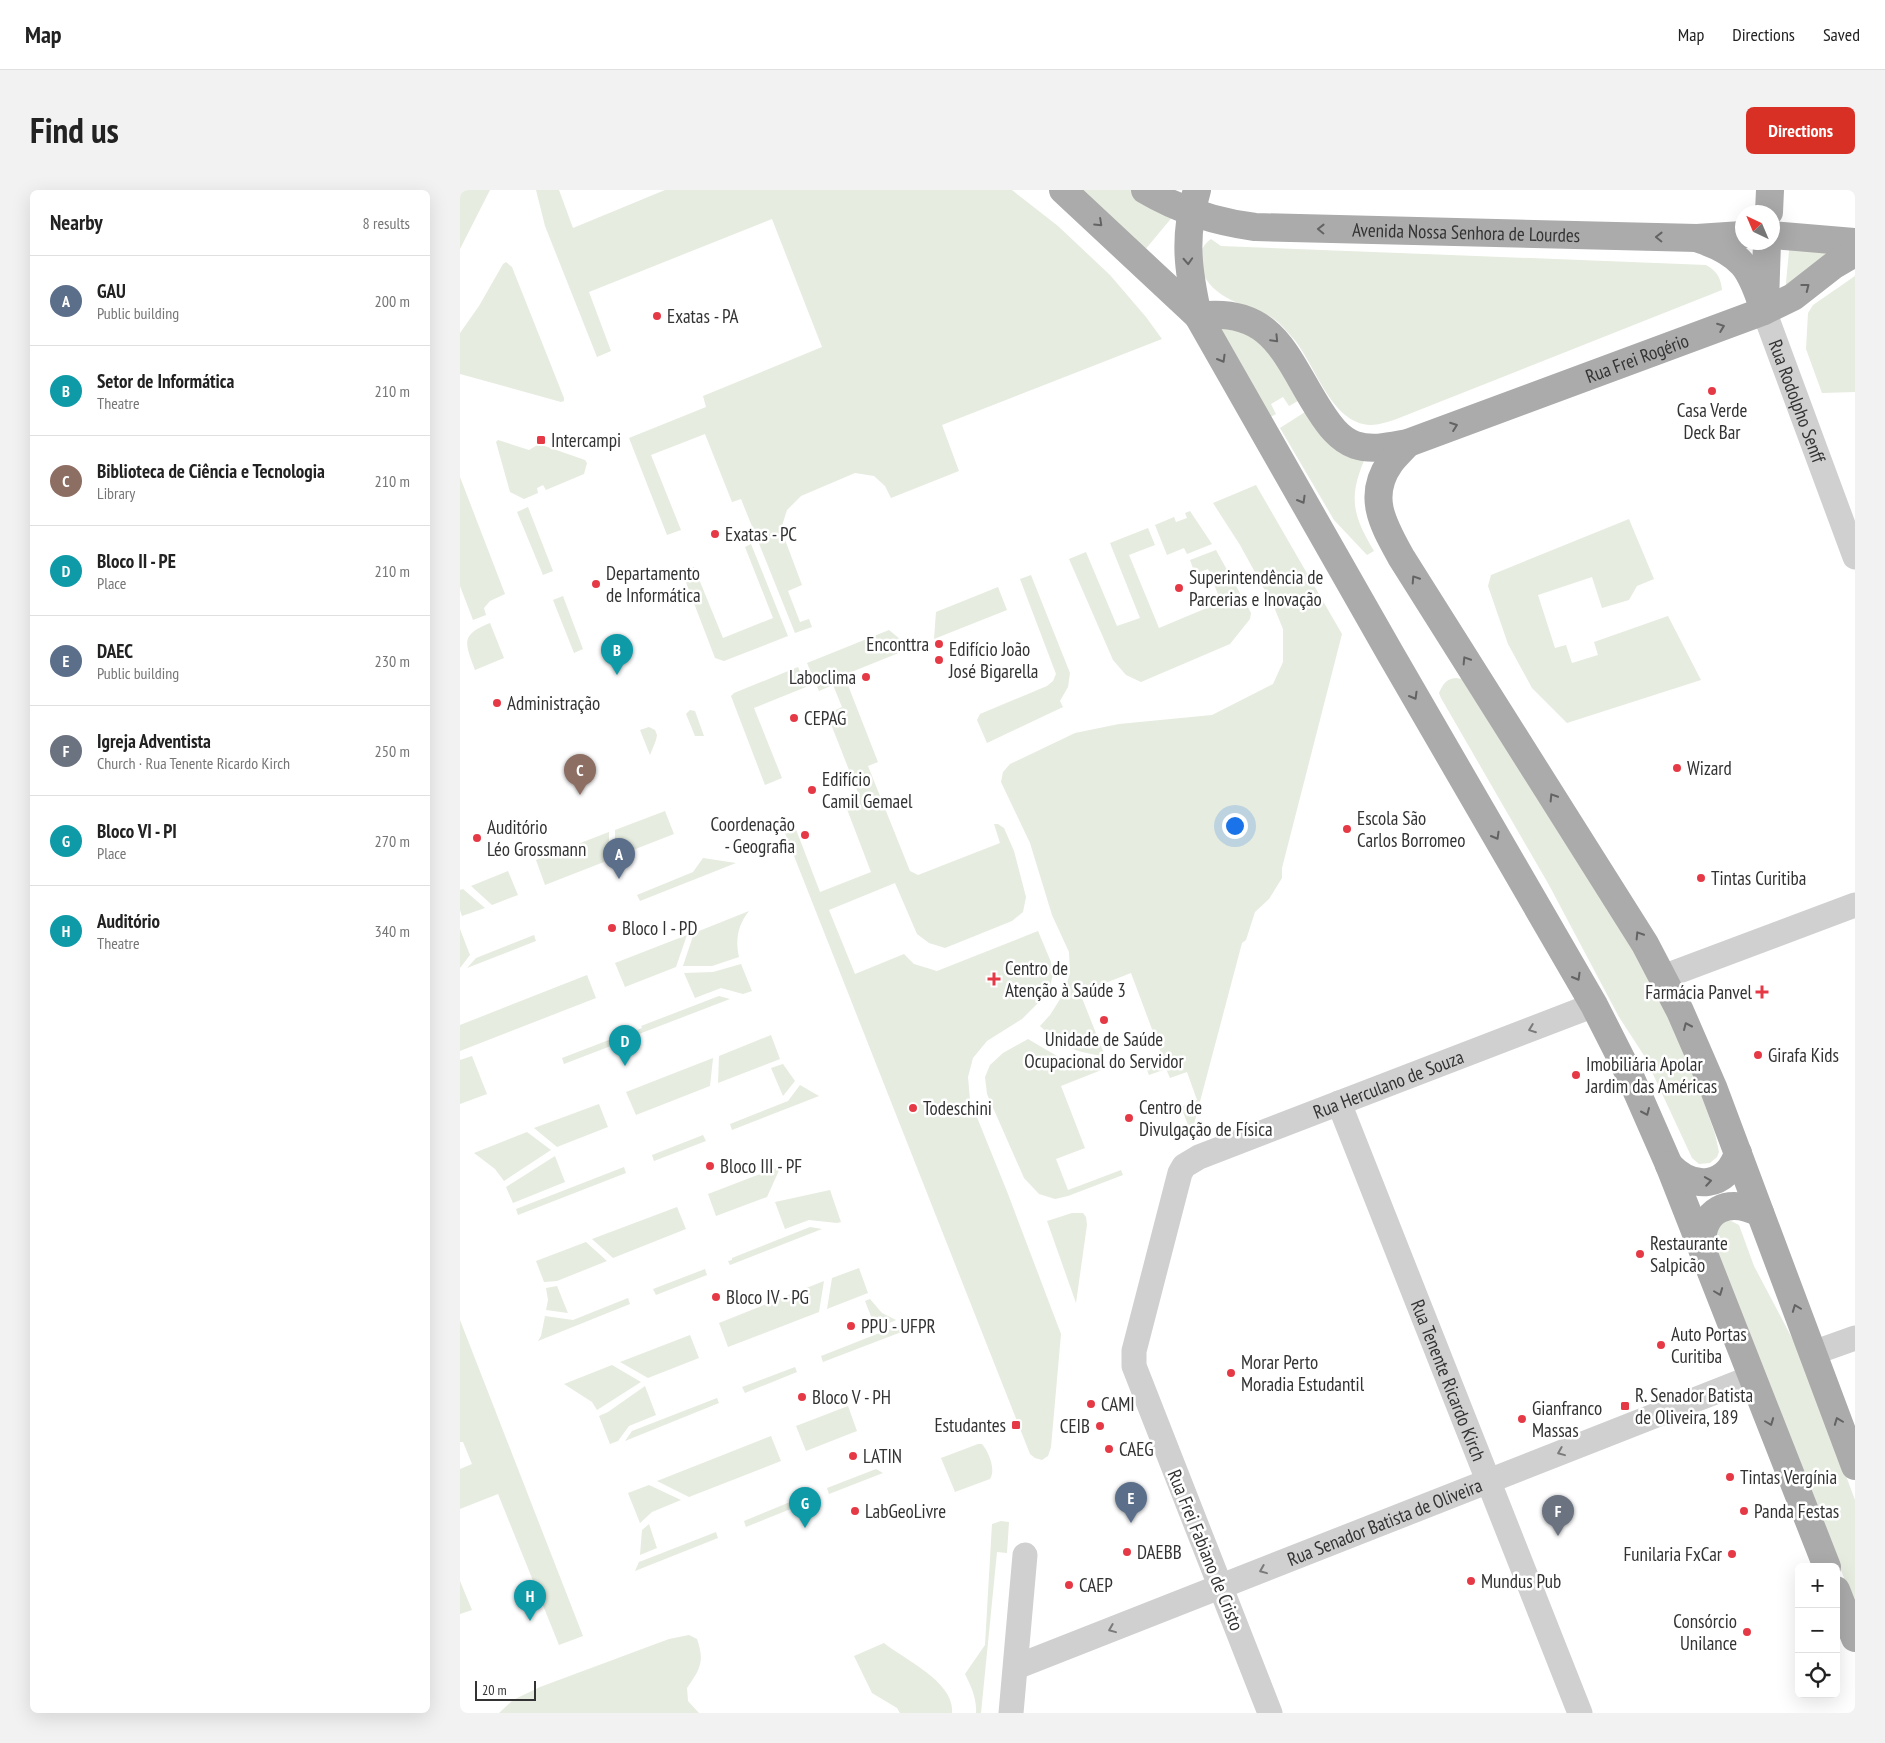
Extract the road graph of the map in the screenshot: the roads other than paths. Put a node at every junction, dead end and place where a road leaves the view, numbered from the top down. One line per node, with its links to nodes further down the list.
1 (1063, 190): 13 (main road, one-way to 13)
2 (1145, 190): 4 (main road, Avenida Nossa Senhora de Lourdes)
3 (1770, 190): 5 (main road)
4 (1194, 201): 8 (main road, Avenida Nossa Senhora de Lourdes, one-way to 4); 13 (main road, one-way to 13)
5 (1769, 205)
6 (1735, 235): 8 (main road, Avenida Nossa Senhora de Lourdes)
7 (1780, 236): 9 (main road)
8 (1697, 238): 12 (main road)
9 (1855, 242)
10 (1767, 250): 12 (main road, Rua Rodolpho Senff)
11 (1855, 253): 12 (main road, Rua Frei Rogério, one-way to 11)
12 (1764, 311): 14 (main road, Rua Frei Rogério, one-way to 12); 15 (street, Rua Rodolpho Senff)
13 (1198, 316): 14 (main road, one-way to 14); 18 (main road, one-way to 18)
14 (1408, 443): 17 (main road, one-way to 14)
15 (1855, 557)
16 (1855, 906): 17 (street)
17 (1663, 977): 20 (main road, one-way to 17)
18 (1594, 1005): 19 (street, Rua Herculano de Souza, one-way to 19); 21 (main road, one-way to 21)
19 (1339, 1103): 26 (street, Rua Herculano de Souza); 29 (street, Rua Tenente Ricardo Kirch)
20 (1738, 1153): 21 (main road, one-way to 20); 22 (main road)
21 (1670, 1165): 23 (main road)
22 (1760, 1213): 23 (main road); 25 (main road, one-way to 22)
23 (1702, 1247): 27 (main road, one-way to 27)
24 (1855, 1338): 25 (street)
25 (1813, 1354): 28 (main road, one-way to 25)
26 (1133, 1358): 32 (street, Rua Frei Fabiano de Cristo)
27 (1753, 1377): 29 (street, Rua Senador Batista de Oliveira, one-way to 29); 31 (main road, one-way to 31)
28 (1855, 1466)
29 (1489, 1481): 32 (street, Rua Senador Batista de Oliveira, one-way to 32); 38 (street, Rua Tenente Ricardo Kirch)
30 (1025, 1555): 35 (street)
31 (1825, 1563)
32 (1220, 1587): 35 (street, Rua Senador Batista de Oliveira, one-way to 35); 37 (street, Rua Frei Fabiano de Cristo)
33 (1840, 1600): 34 (main road)
34 (1855, 1638)
35 (1016, 1667): 36 (street)
36 (1011, 1713)
37 (1270, 1713)
38 (1580, 1713)

